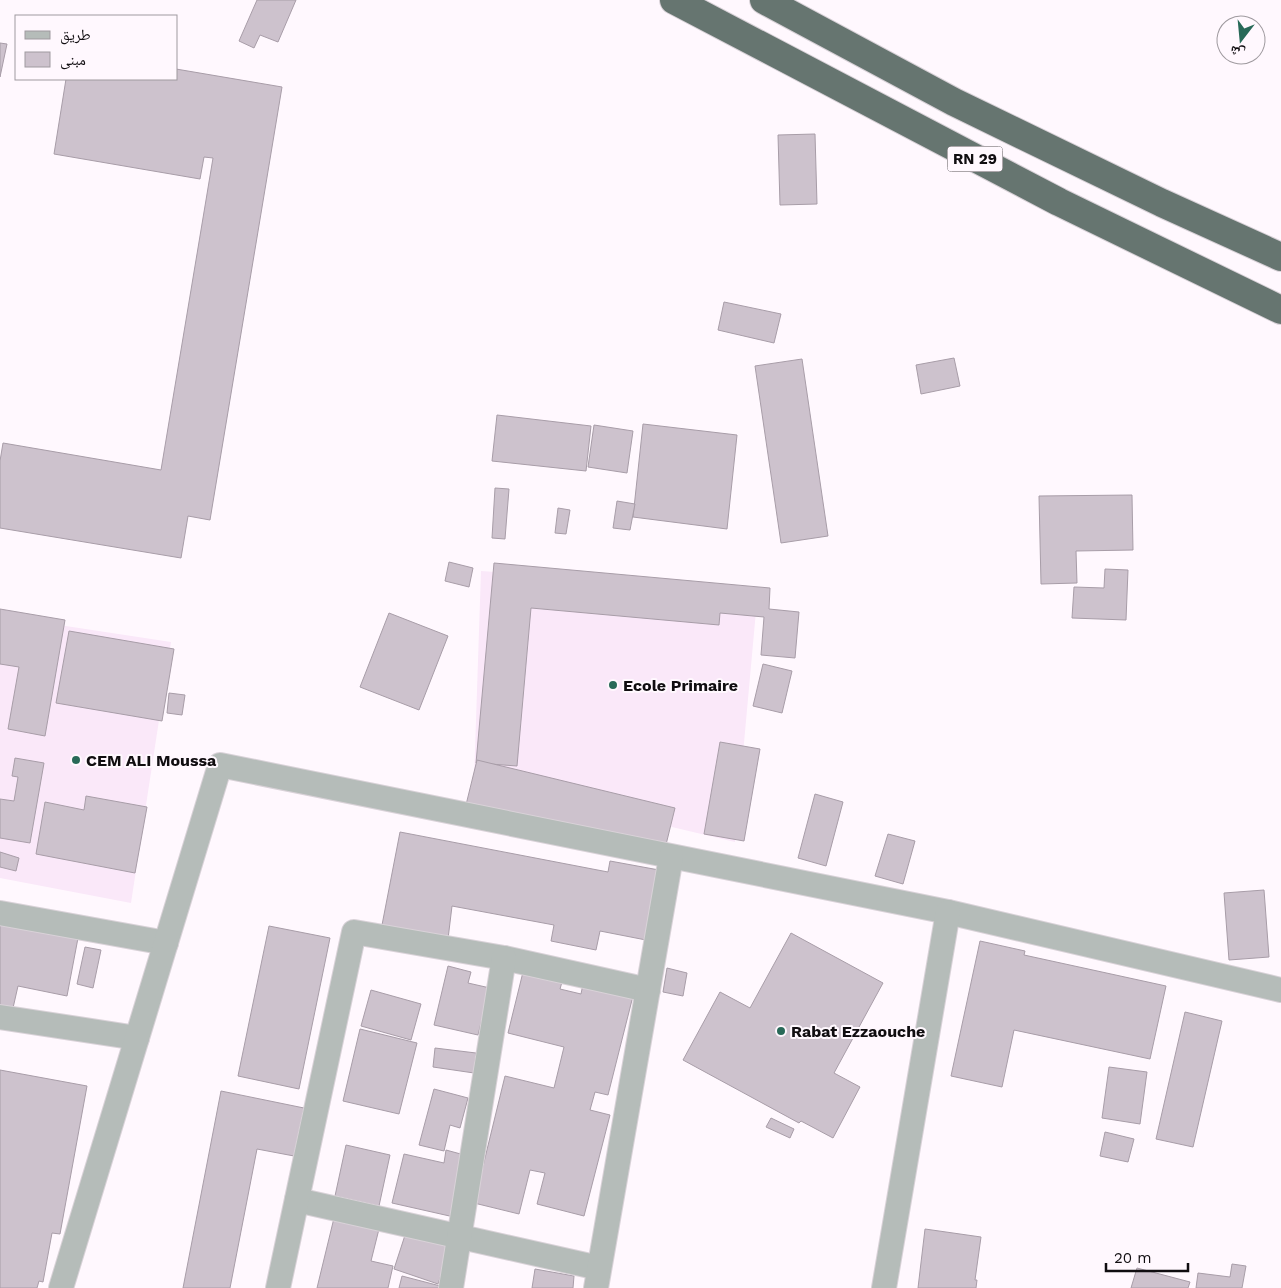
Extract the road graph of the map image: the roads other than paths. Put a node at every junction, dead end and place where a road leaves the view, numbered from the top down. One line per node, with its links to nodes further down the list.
1 (674, 0): 4 (highway, RN 29)
2 (764, 0): 3 (highway, RN 29)
3 (1281, 257)
4 (1281, 310)
5 (671, 857): 6 (street); 8 (street); 10 (street)
6 (948, 912): 11 (street); 20 (street)
7 (0, 913): 8 (street)
8 (166, 943): 13 (street)
9 (504, 958): 10 (street); 14 (street); 15 (street)
10 (648, 990): 16 (street)
11 (1281, 990)
12 (0, 1017): 13 (street)
13 (137, 1038): 17 (street)
14 (297, 1200): 15 (street); 18 (street)
15 (458, 1237): 16 (street); 19 (street)
16 (598, 1278)
17 (60, 1288)
18 (278, 1288)
19 (452, 1288)
20 (884, 1288)

